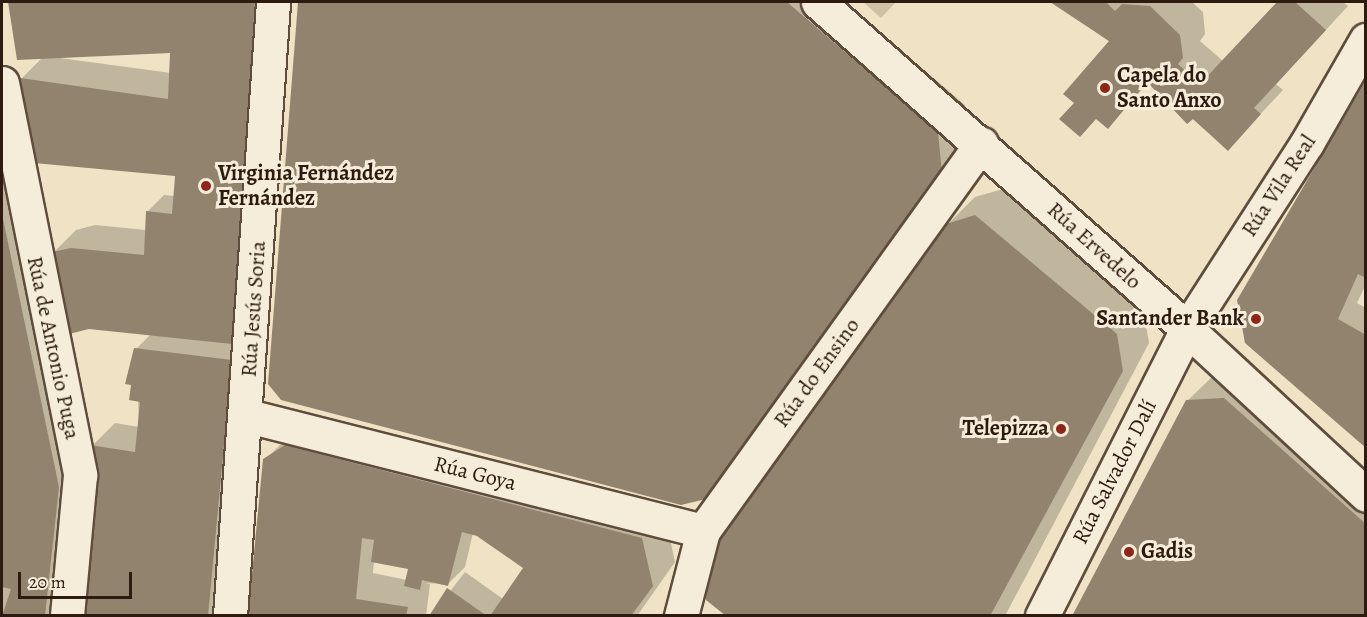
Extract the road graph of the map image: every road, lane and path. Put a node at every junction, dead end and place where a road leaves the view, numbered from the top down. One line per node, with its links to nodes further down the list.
1 (273, 2): 7 (street, Rúa Jesús Soria)
2 (818, 2): 5 (street, Rúa Ervedelo)
3 (1365, 40): 6 (street, Rúa Vila Real)
4 (2, 83): 10 (street, Rúa de Antonio Puga)
5 (981, 144): 6 (street, Rúa Ervedelo); 9 (street, Rúa do Ensino)
6 (1187, 329): 8 (street, Rúa Ervedelo); 13 (street, Rúa Salvador Dalí)
7 (248, 416): 9 (street, Rúa Goya); 11 (street, Rúa Jesús Soria)
8 (1365, 495)
9 (703, 531): 12 (street, Rúa do Ensino)
10 (67, 615)
11 (230, 615)
12 (681, 615)
13 (1042, 615)

